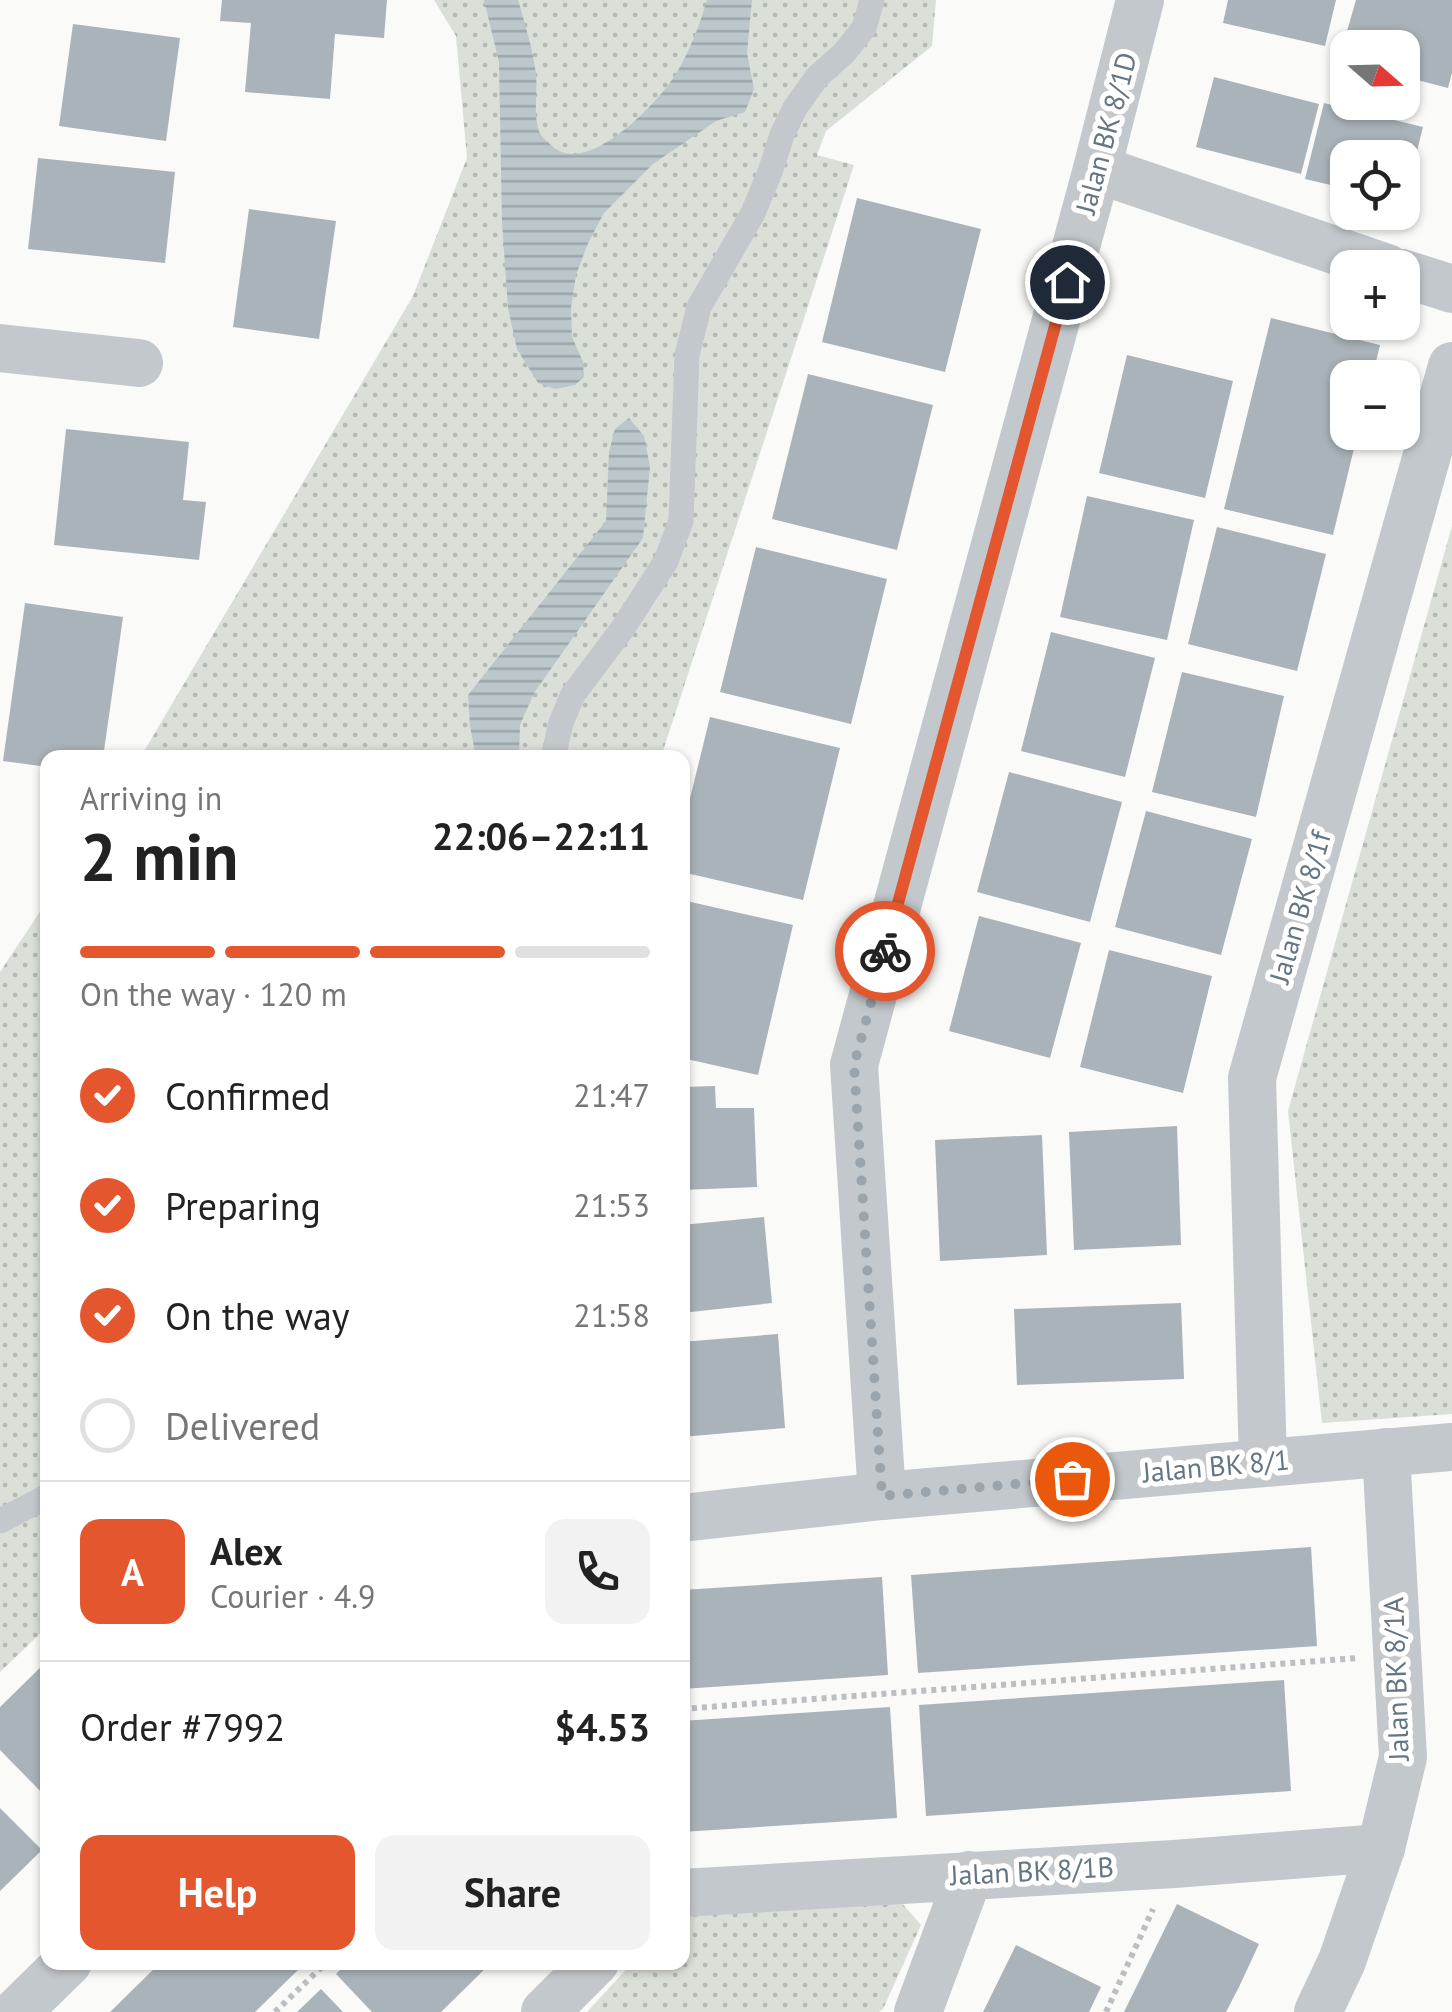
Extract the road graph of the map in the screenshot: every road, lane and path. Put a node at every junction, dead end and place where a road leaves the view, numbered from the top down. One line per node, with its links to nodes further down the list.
1 (872, 0): 10 (lane)
2 (1140, 0): 3 (street, Jalan BK 8/1D)
3 (1097, 170): 4 (street); 14 (street, Jalan BK 8/1D)
4 (1334, 250)
5 (1420, 279): 6 (street)
6 (1452, 289)
7 (0, 348): 8 (street)
8 (140, 363)
9 (1452, 366): 13 (street, Jalan BK 8/1f)
10 (555, 750)
11 (1452, 1447): 12 (street, Jalan BK 8/1)
12 (1386, 1452): 13 (street, Jalan BK 8/1); 18 (street, Jalan BK 8/1A)
13 (1262, 1462): 14 (street, Jalan BK 8/1)
14 (882, 1496): 16 (street, Jalan BK 8/1)
15 (40, 1500): 17 (lane)
16 (690, 1517)
17 (0, 1521)
18 (1398, 1655): 19 (path); 20 (street, Jalan BK 8/1A)
19 (690, 1708)
20 (1381, 1848): 21 (street, Jalan BK 8/1B); 32 (street, Jalan BK 8/1A)
21 (1174, 1864): 22 (street, Jalan BK 8/1B); 31 (path)
22 (969, 1874): 23 (street, Jalan BK 8/1B); 30 (street)
23 (690, 1892)
24 (60, 1970): 27 (street)
25 (319, 1970): 28 (path)
26 (587, 1970): 29 (street)
27 (17, 2012)
28 (276, 2012)
29 (545, 2012)
30 (918, 2012)
31 (1106, 2012)
32 (1318, 2012)

